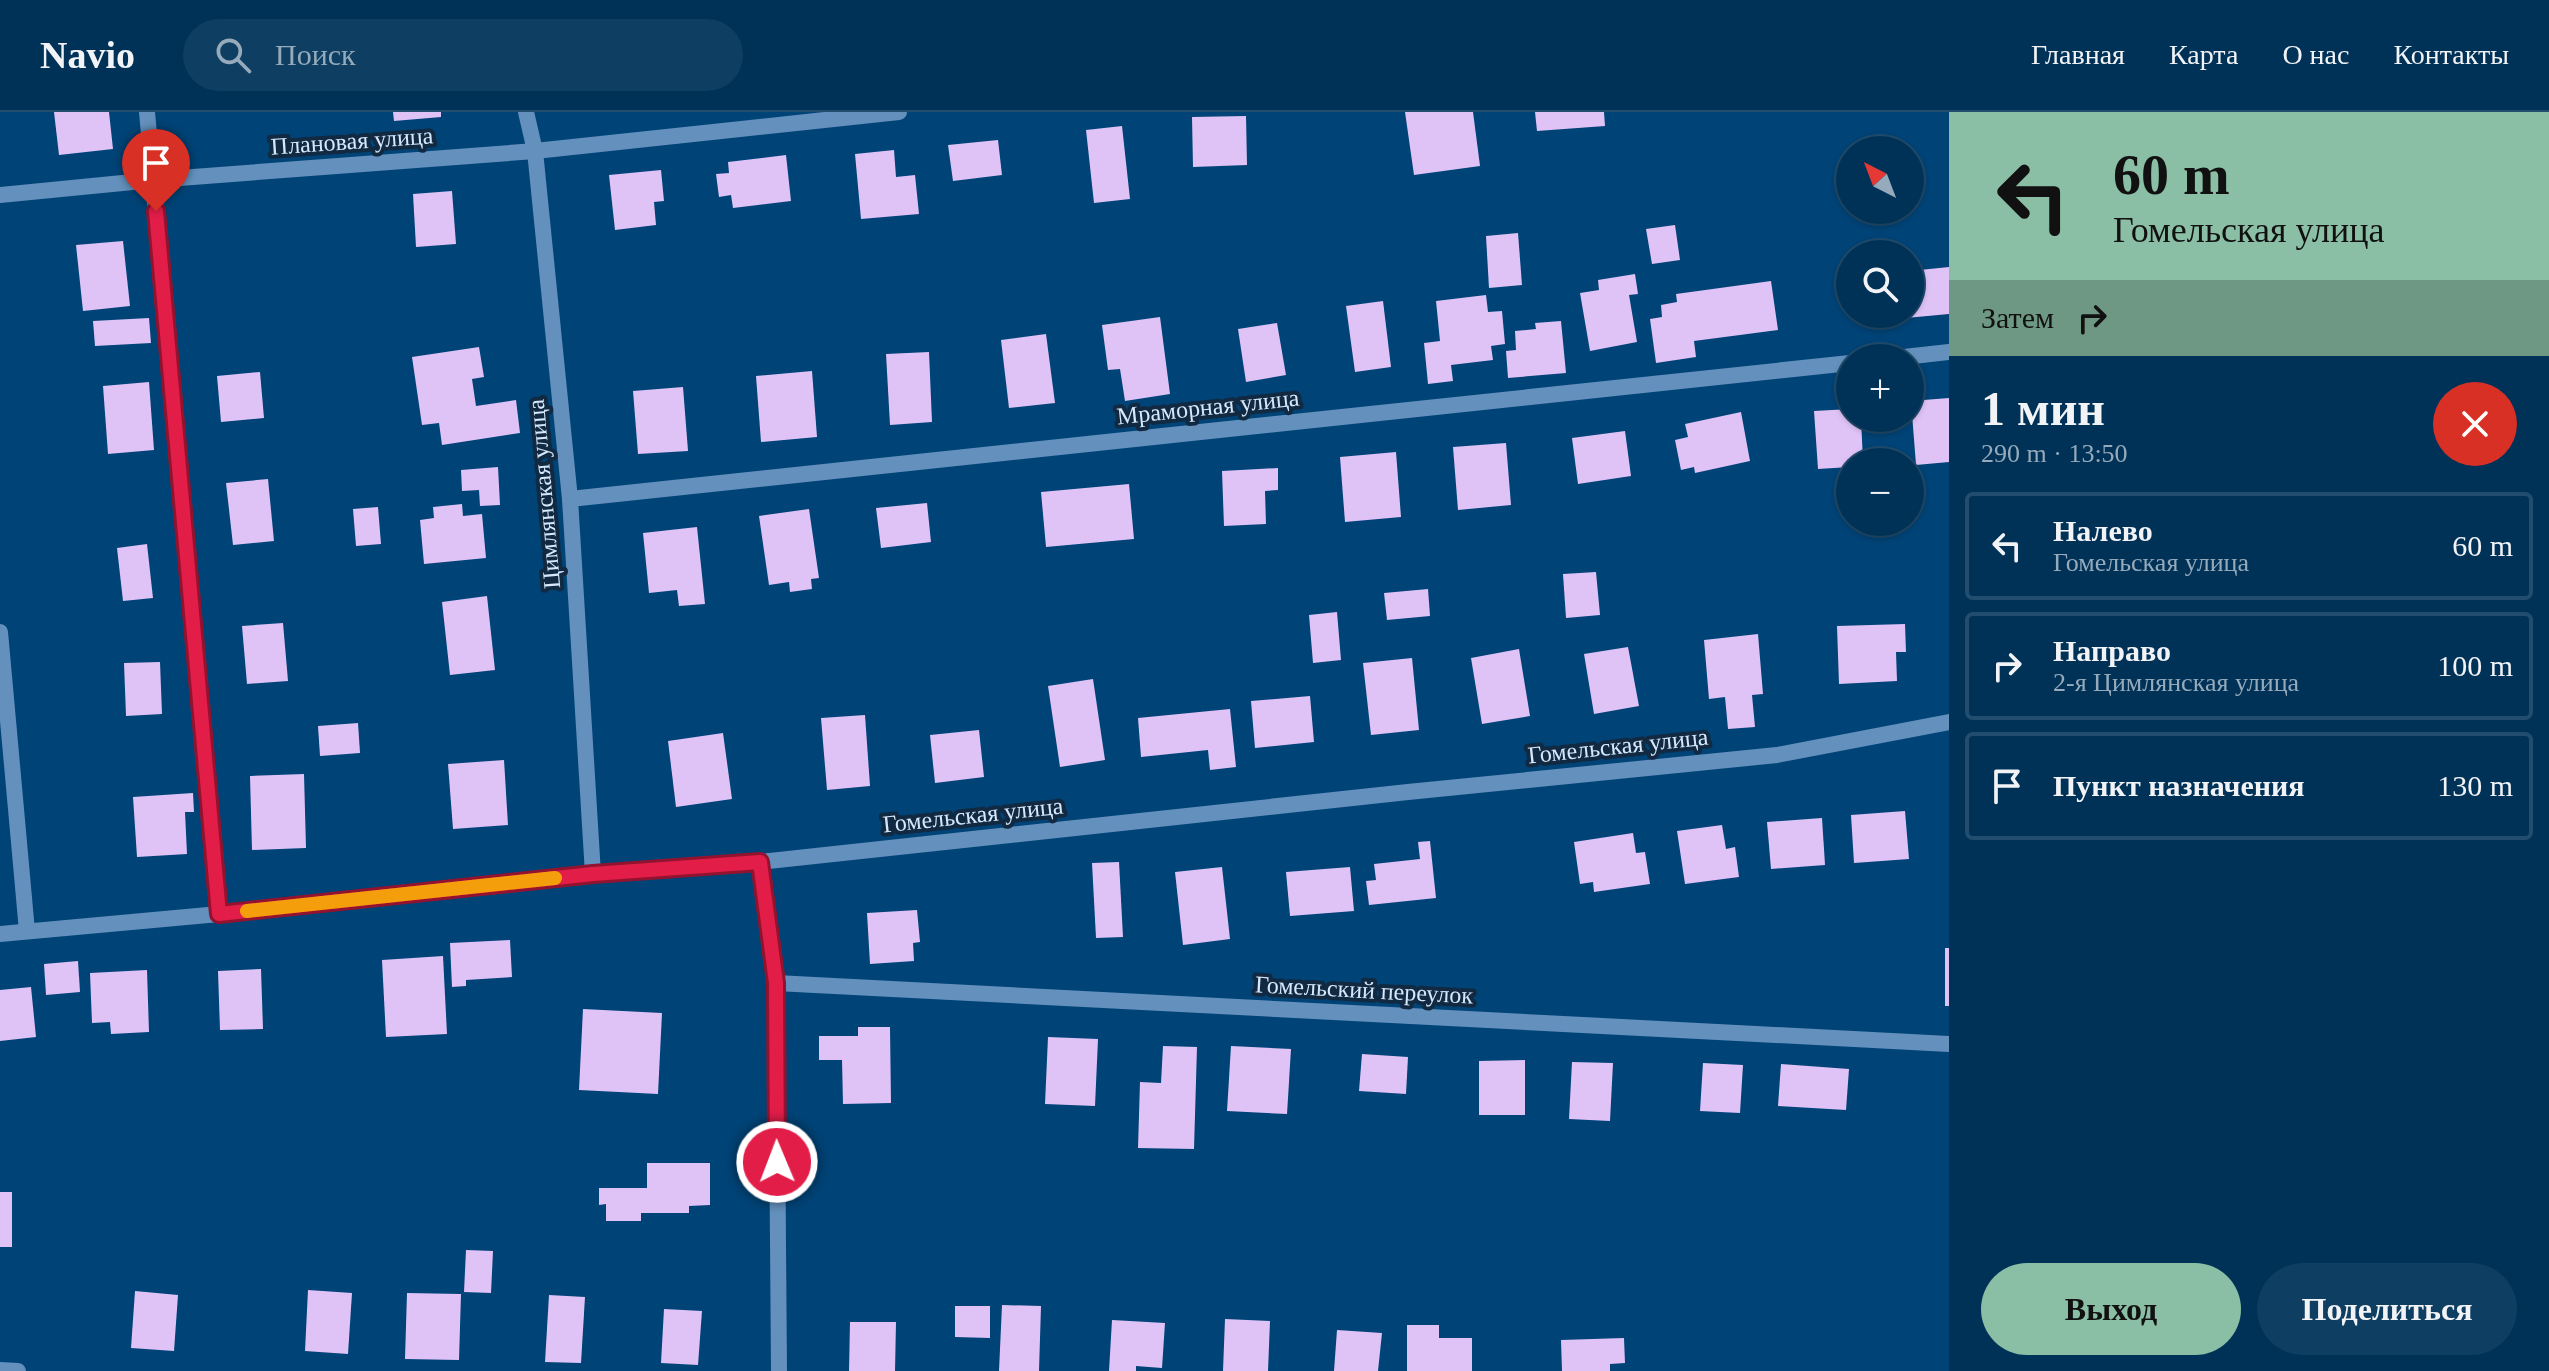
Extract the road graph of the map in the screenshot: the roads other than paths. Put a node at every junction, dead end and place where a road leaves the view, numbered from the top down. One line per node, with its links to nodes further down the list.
1 (147, 112): 5 (street)
2 (526, 112): 4 (street, Цимлянская улица)
3 (899, 112): 4 (street, Плановая улица)
4 (535, 151): 5 (street, Плановая улица); 10 (street, Цимлянская улица)
5 (153, 180): 6 (street, Плановая улица); 15 (street)
6 (0, 195)
7 (1949, 352): 8 (street)
8 (1924, 355)
9 (1836, 364): 10 (street, Мраморная улица)
10 (570, 499): 14 (street, Цимлянская улица)
11 (0, 632): 16 (street)
12 (1949, 722): 13 (street, Гомельская улица)
13 (760, 862): 14 (street, Гомельская улица); 18 (street)
14 (593, 874): 15 (street, Гомельская улица)
15 (219, 914): 16 (street, Гомельская улица)
16 (27, 931): 17 (street, Гомельская улица)
17 (0, 934)
18 (776, 983): 19 (street, Гомельский переулок); 22 (street)
19 (1949, 1044)
20 (0, 1370): 21 (street)
21 (18, 1371)
22 (779, 1371)

